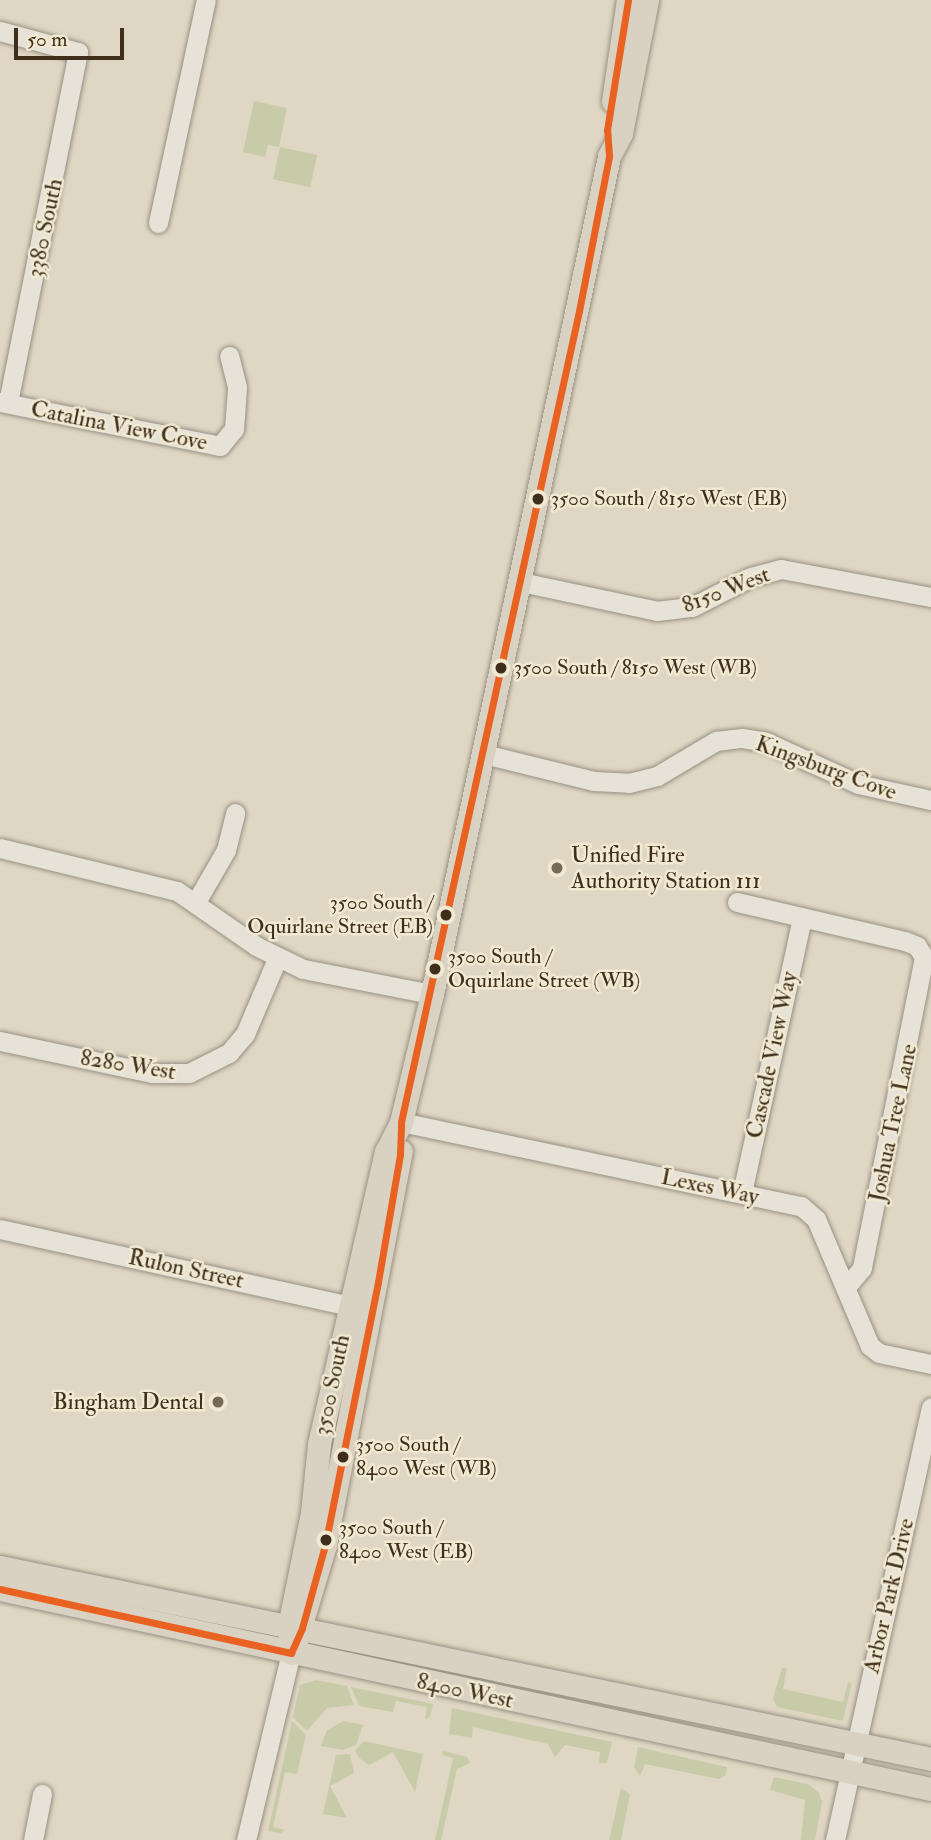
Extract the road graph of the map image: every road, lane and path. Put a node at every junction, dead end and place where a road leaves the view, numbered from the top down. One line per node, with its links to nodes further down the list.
1 (206, 0): 6 (street)
2 (628, 0): 5 (main road, 3500 South)
3 (647, 0): 5 (main road, 3500 South)
4 (0, 31): 8 (street, 3380 South)
5 (609, 156): 9 (main road, 3500 South)
6 (158, 223)
7 (229, 356): 8 (street, Catalina View Cove)
8 (4, 403)
9 (521, 582): 10 (street, 8150 West); 11 (main road, 3500 South)
10 (931, 597)
11 (484, 754): 12 (street, Kingsburg Cove); 19 (main road, 3500 South)
12 (931, 800)
13 (235, 813): 15 (street)
14 (0, 848): 15 (street)
15 (196, 902): 18 (street)
16 (737, 902): 17 (street)
17 (802, 917): 22 (street, Cascade View Way); 24 (street, Joshua Tree Lane)
18 (277, 959): 19 (street); 20 (street, 8280 West)
19 (432, 994): 21 (main road, 3500 South)
20 (0, 1041)
21 (401, 1122): 22 (street, Lexes Way); 25 (main road, 3500 South); 26 (main road, 3500 South)
22 (743, 1193): 24 (street, Lexes Way)
23 (0, 1229): 25 (street, Rulon Street)
24 (845, 1287): 27 (street, Lexes Way)
25 (349, 1305): 26 (street, Rulon Street); 31 (main road, 3500 South)
26 (372, 1310): 31 (main road, 3500 South)
27 (931, 1364)
28 (931, 1408): 33 (street, Arbor Park Drive)
29 (0, 1567): 31 (main road, 8400 West)
30 (0, 1588): 32 (main road, 8400 West)
31 (296, 1627): 32 (main road, 3500 South); 33 (main road, 8400 West)
32 (290, 1653): 35 (main road, 8400 West); 39 (street, 3500 South)
33 (856, 1742): 34 (main road, 8400 West); 35 (street, Arbor Park Drive)
34 (931, 1759)
35 (850, 1771): 36 (main road, 8400 West); 40 (street, Arbor Park Drive)
36 (931, 1789)
37 (42, 1794): 38 (street)
38 (33, 1840)
39 (246, 1840)
40 (835, 1840)

